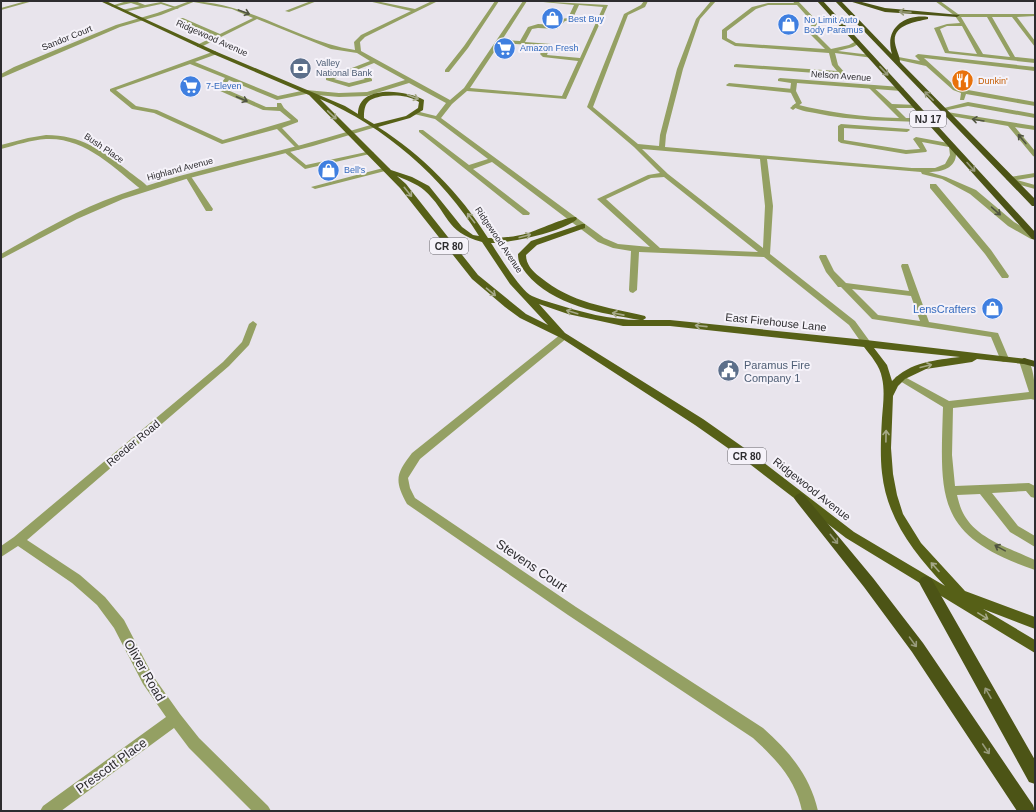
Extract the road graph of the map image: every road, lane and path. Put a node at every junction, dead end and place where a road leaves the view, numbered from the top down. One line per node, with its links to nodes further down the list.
1 (31, 1): 22 (street)
2 (102, 1): 19 (main road, Ridgewood Avenue / CR 80)
3 (132, 1): 19 (street); 20 (street)
4 (192, 1): 21 (street, Sandor Court); 30 (street, one-way to 30)
5 (315, 1): 24 (street)
6 (370, 1): 25 (street)
7 (436, 1): 25 (street)
8 (497, 1): 55 (street)
9 (526, 1): 35 (street)
10 (535, 1): 18 (street)
11 (646, 1): 94 (street)
12 (714, 1): 97 (street)
13 (820, 1): 37 (highway, NJ 17)
14 (838, 1): 47 (highway, NJ 17)
15 (852, 1): 26 (highway, one-way to 15)
16 (937, 1): 26 (street)
17 (796, 2): 40 (street); 40 (street)
18 (577, 4): 36 (street); 46 (street)
19 (113, 6): 23 (main road, Ridgewood Avenue / CR 80)
20 (145, 6): 21 (street); 23 (street)
21 (177, 8): 31 (street, Sandor Court)
22 (1, 9)
23 (124, 11): 31 (main road, Ridgewood Avenue / CR 80)
24 (287, 11)
25 (416, 11): 41 (street)
26 (958, 15): 28 (street); 33 (street); 47 (highway)
27 (1035, 15): 29 (street)
28 (989, 16): 29 (street); 45 (street)
29 (1013, 16): 38 (street)
30 (258, 18): 34 (street); 41 (street)
31 (141, 19): 39 (main road, Ridgewood Avenue / CR 80); 56 (street, Sandor Court)
32 (181, 19): 34 (street)
33 (964, 24): 43 (street); 43 (street)
34 (220, 36): 39 (street)
35 (498, 41): 36 (street); 65 (street)
36 (522, 42): 46 (street)
37 (858, 42): 40 (street); 44 (highway, NJ 17)
38 (1035, 45)
39 (199, 46): 42 (main road, Ridgewood Avenue / CR 80)
40 (829, 51): 44 (street); 51 (street)
41 (358, 52): 50 (street)
42 (215, 53): 49 (street); 68 (main road, Ridgewood Avenue / CR 80)
43 (980, 55): 45 (street)
44 (871, 56): 67 (highway, NJ 17, one-way to 67)
45 (1013, 58): 48 (street)
46 (582, 60): 65 (street)
47 (896, 60): 52 (street); 78 (highway, NJ 17, one-way to 47)
48 (1035, 60)
49 (191, 62): 57 (street); 87 (street)
50 (375, 62): 53 (street); 59 (street)
51 (736, 66)
52 (930, 67): 54 (street); 69 (street)
53 (355, 69): 53 (street)
54 (1035, 69)
55 (446, 71)
56 (1, 76)
57 (228, 78): 61 (street); 63 (street)
58 (780, 80): 60 (street, Nelson Avenue)
59 (409, 81): 68 (street); 72 (street)
60 (794, 81): 64 (street, Nelson Avenue); 66 (street)
61 (243, 84): 63 (street); 71 (street)
62 (729, 85): 66 (street)
63 (221, 86): 77 (street, one-way to 77)
64 (871, 87): 67 (street, Nelson Avenue); 75 (street)
65 (466, 89): 72 (street)
66 (793, 90): 83 (street)
67 (901, 90): 76 (highway, NJ 17)
68 (306, 92): 70 (main road, Ridgewood Avenue / CR 80); 71 (street)
69 (964, 92): 73 (street); 74 (street)
70 (312, 95): 81 (main road, Ridgewood Avenue / CR 80); 91 (main road, Ridgewood Avenue / CR 80, one-way to 91)
71 (277, 98): 77 (street)
72 (450, 103): 82 (street)
73 (968, 104): 78 (street); 80 (street)
74 (1035, 104)
75 (890, 106): 76 (street); 83 (street)
76 (916, 106): 84 (highway, NJ 17)
77 (281, 109): 87 (street)
78 (945, 112): 85 (street, one-way to 78); 109 (highway, NJ 17)
79 (416, 113): 81 (main road, one-way to 79); 82 (street); 86 (main road)
80 (1035, 116)
81 (361, 118): 86 (main road, Ridgewood Avenue / CR 80)
82 (437, 118): 102 (street)
83 (904, 119): 84 (street)
84 (928, 120): 89 (street); 93 (highway, NJ 17)
85 (1009, 124): 88 (street); 100 (street, one-way to 85)
86 (374, 126): 91 (street, Highland Avenue); 120 (main road, Ridgewood Avenue / CR 80, one-way to 86)
87 (278, 127): 96 (street)
88 (1035, 128)
89 (907, 130): 92 (street); 92 (street)
90 (421, 131): 103 (street)
91 (352, 134): 96 (street, Highland Avenue); 99 (main road, Ridgewood Avenue / CR 80)
92 (922, 140): 93 (street)
93 (951, 145): 105 (street); 119 (highway, NJ 17, one-way to 119)
94 (636, 146): 97 (street); 106 (street)
95 (1, 147): 113 (street, Bush Place)
96 (298, 148): 98 (street, Highland Avenue)
97 (662, 148): 101 (street)
98 (286, 151): 99 (street); 108 (street, Highland Avenue)
99 (371, 153): 104 (main road, Ridgewood Avenue / CR 80)
100 (1035, 155)
101 (763, 157): 105 (street); 123 (street)
102 (493, 160): 103 (street); 117 (street)
103 (468, 168): 116 (street)
104 (387, 169): 111 (street); 120 (main road); 135 (main road, Ridgewood Avenue / CR 80, one-way to 135)
105 (912, 170): 119 (street, one-way to 119)
106 (666, 175): 122 (street); 123 (street)
107 (1035, 175): 109 (street)
108 (188, 176): 113 (street, Highland Avenue); 115 (street)
109 (1011, 180): 112 (street); 114 (highway, NJ 17)
110 (933, 186): 127 (street)
111 (315, 187)
112 (1035, 187)
113 (145, 188): 124 (street, Highland Avenue)
114 (1035, 204)
115 (209, 209)
116 (526, 213)
117 (573, 219): 118 (street); 120 (main road, one-way to 117)
118 (582, 226): 121 (street); 132 (main road, one-way to 118)
119 (1035, 237)
120 (486, 240): 131 (main road, Ridgewood Avenue / CR 80)
121 (635, 249): 122 (street); 129 (street)
122 (657, 249): 123 (street)
123 (766, 255): 136 (street)
124 (1, 257)
125 (823, 257): 128 (street)
126 (905, 266): 130 (street)
127 (1005, 276)
128 (842, 285): 130 (street); 134 (street)
129 (632, 290)
130 (914, 294): 134 (street)
131 (528, 297): 132 (main road, East Firehouse Lane, one-way to 131); 135 (main road, Ridgewood Avenue / CR 80)
132 (670, 323): 136 (main road, East Firehouse Lane, one-way to 132)
133 (254, 324): 147 (street, Reeder Road)
134 (924, 324): 137 (street)
135 (564, 336): 146 (main road, Ridgewood Avenue / CR 80); 159 (street, Stevens Court)
136 (866, 343): 137 (main road, East Firehouse Lane); 141 (main road)
137 (1001, 358): 138 (main road, East Firehouse Lane); 139 (main road, one-way to 137)
138 (1031, 362): 140 (street)
139 (900, 378): 141 (main road); 142 (street)
140 (1035, 396): 142 (street)
141 (888, 399): 152 (main road, one-way to 141)
142 (948, 405): 145 (street)
143 (983, 489): 144 (street); 145 (street); 148 (street)
144 (1033, 489)
145 (949, 491): 150 (street, one-way to 145)
146 (800, 498): 151 (main road, Ridgewood Avenue / CR 80); 160 (highway, one-way to 160)
147 (18, 540): 149 (street, Reeder Road); 155 (street, Oliver Road)
148 (1035, 542)
149 (1, 552)
150 (1035, 565)
151 (926, 582): 152 (main road, Ridgewood Avenue / CR 80); 154 (main road, Ridgewood Avenue / CR 80, one-way to 154); 156 (highway, one-way to 151)
152 (961, 595): 153 (main road, Ridgewood Avenue / CR 80)
153 (1035, 623)
154 (1035, 648)
155 (174, 719): 157 (street, Prescott Place); 158 (street, Oliver Road)
156 (1035, 776)
157 (48, 811)
158 (263, 811)
159 (810, 811)
160 (1027, 811)

